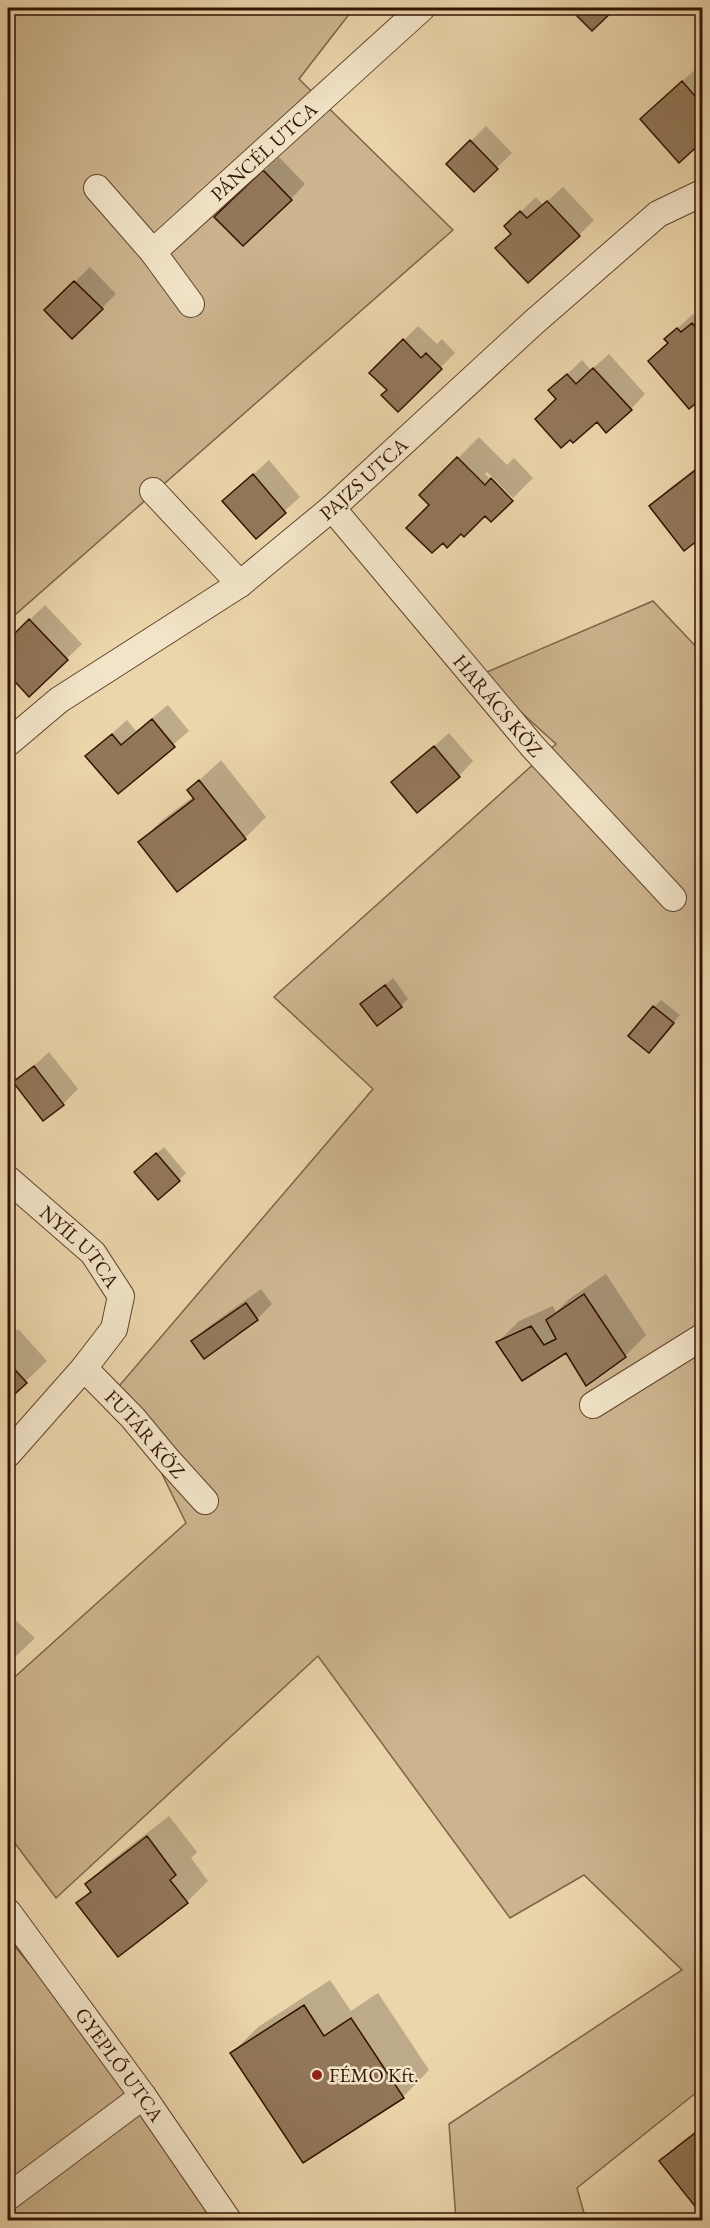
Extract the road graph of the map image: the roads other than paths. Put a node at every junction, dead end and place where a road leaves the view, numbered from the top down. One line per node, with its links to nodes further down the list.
1 (422, 8): 4 (street, PÁNCÉL UTCA)
2 (97, 188): 4 (street)
3 (702, 193): 7 (street, PAJZS UTCA)
4 (153, 252): 5 (street)
5 (191, 304)
6 (153, 491): 8 (street)
7 (332, 507): 8 (street, PAJZS UTCA); 10 (street, HARÁCS KÖZ)
8 (240, 584): 9 (street, PAJZS UTCA)
9 (8, 743)
10 (673, 898)
11 (8, 1179): 13 (street, NYÍL UTCA)
12 (702, 1337): 14 (street)
13 (84, 1368): 15 (street); 16 (street, FUTÁR KÖZ)
14 (593, 1405)
15 (8, 1454)
16 (205, 1501)
17 (8, 1912): 18 (street, GYEPLŐ UTCA)
18 (143, 2096): 19 (street); 20 (street, GYEPLŐ UTCA)
19 (8, 2197)
20 (228, 2220)

